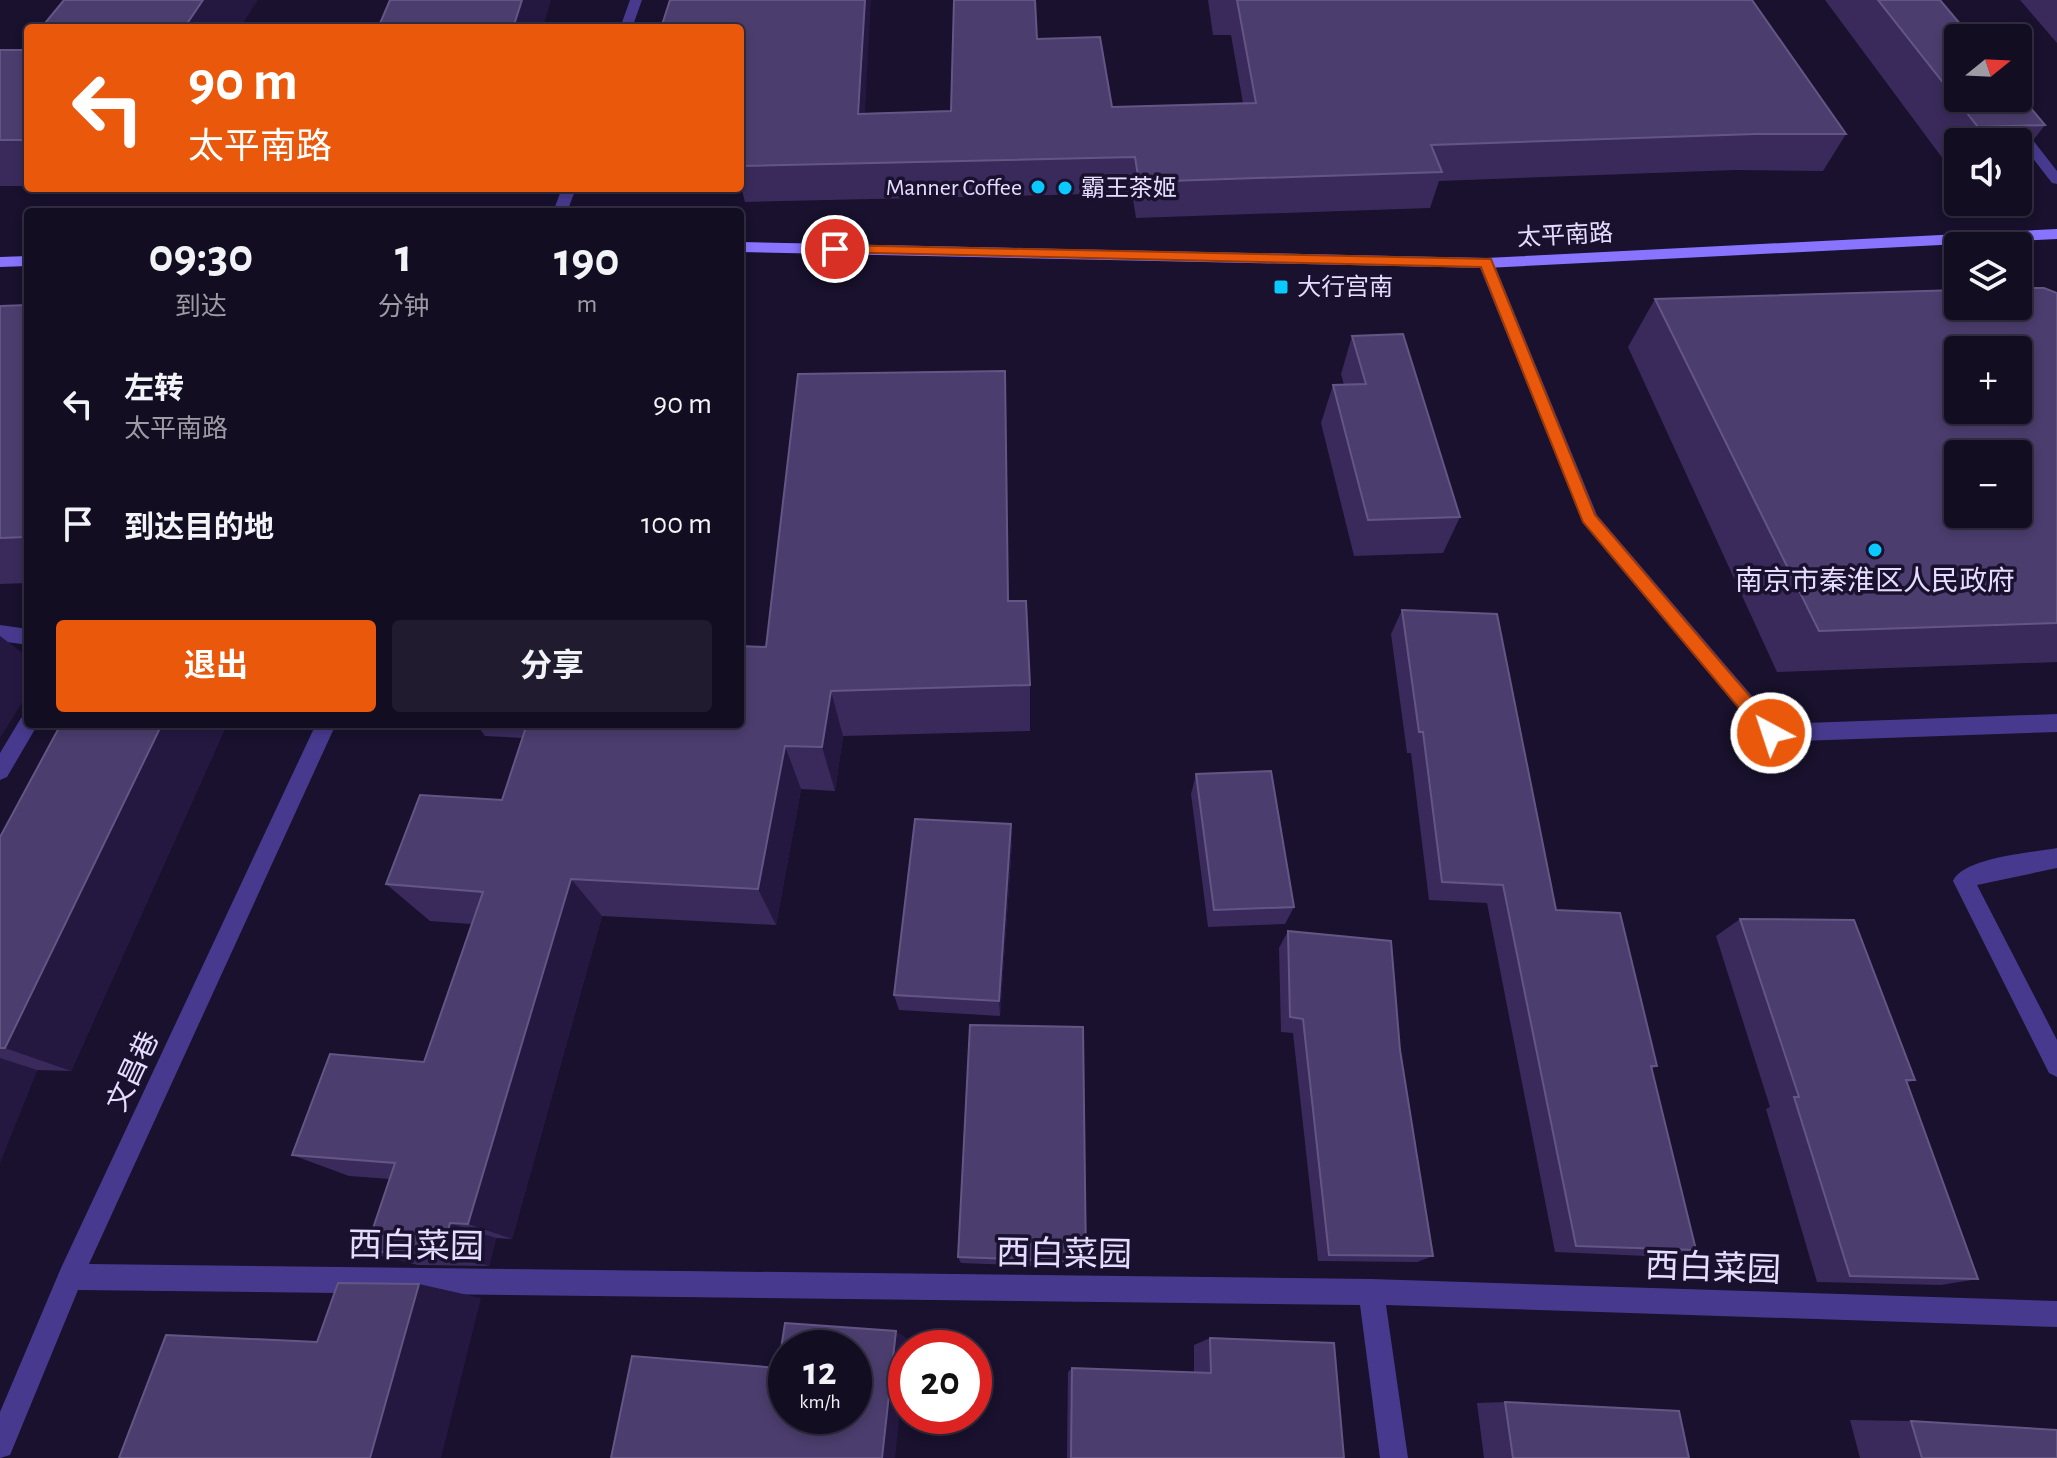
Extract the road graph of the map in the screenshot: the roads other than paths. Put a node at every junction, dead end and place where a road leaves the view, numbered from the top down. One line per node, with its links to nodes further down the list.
1 (636, 0): 2 (street)
2 (627, 24)
3 (2004, 112): 4 (street)
4 (2057, 180)
5 (2057, 234): 8 (main road, 太平南路)
6 (744, 247): 8 (main road, 太平南路)
7 (24, 261): 9 (main road)
8 (1486, 263): 12 (street)
9 (2, 264)
10 (0, 633): 11 (street)
11 (24, 636)
12 (2057, 723)
13 (26, 728): 15 (street)
14 (324, 728): 18 (street, 文昌巷)
15 (0, 771)
16 (2057, 858): 17 (street)
17 (2057, 1065)
18 (70, 1277): 19 (street, 西白菜园); 21 (street, 文昌巷)
19 (1371, 1292): 20 (street, 西白菜园); 22 (street)
20 (2057, 1314)
21 (0, 1445)
22 (1394, 1458)

